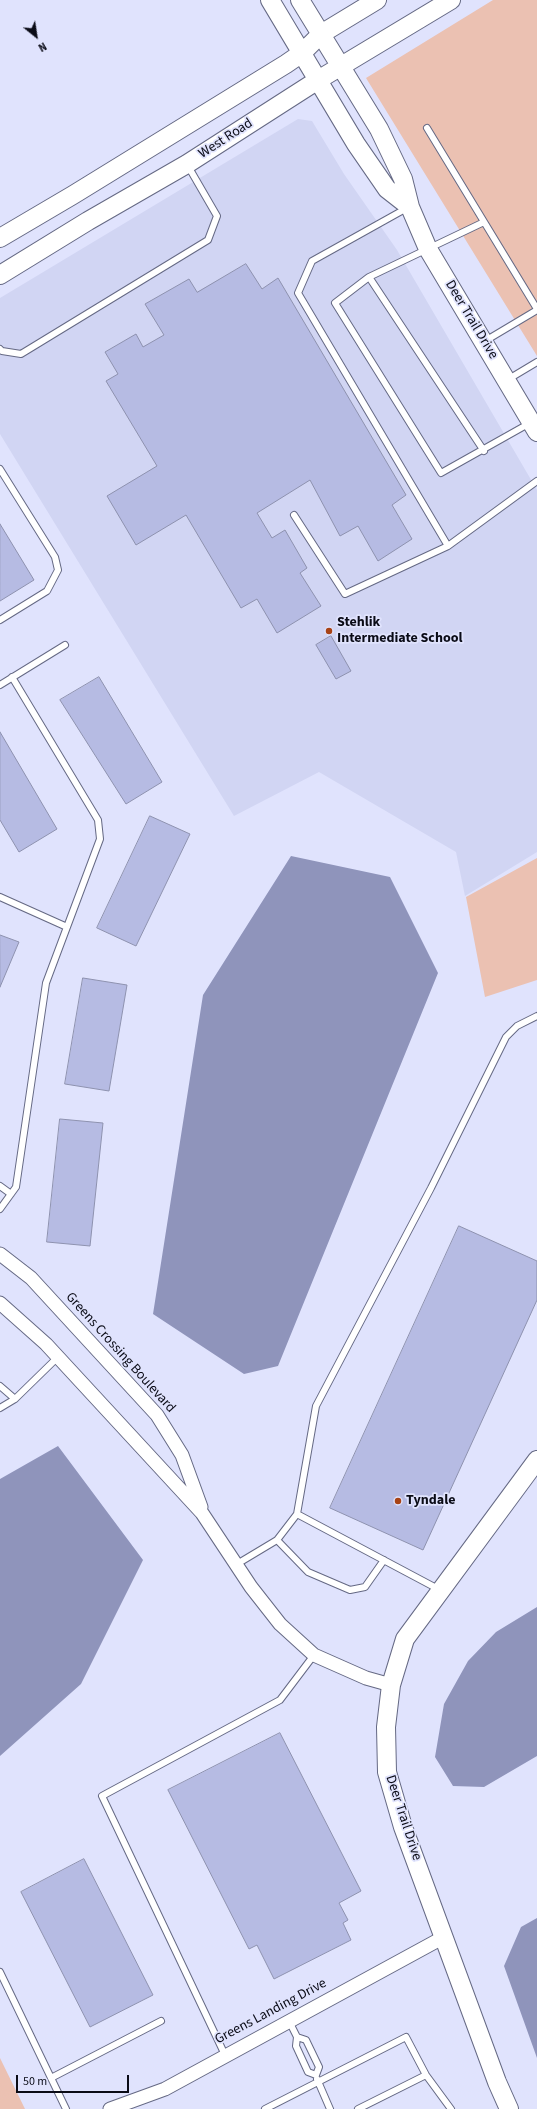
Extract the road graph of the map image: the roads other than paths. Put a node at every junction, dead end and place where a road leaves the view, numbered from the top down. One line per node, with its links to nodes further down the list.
1 (270, 0): 6 (street, Deer Trail Drive)
2 (300, 0): 5 (street, Deer Trail Drive)
3 (377, 0): 5 (street)
4 (451, 0): 7 (street, West Road)
5 (321, 34): 6 (street); 7 (street, Deer Trail Drive)
6 (302, 53): 8 (street, Deer Trail Drive); 11 (street)
7 (340, 67): 8 (street, West Road); 12 (street, Deer Trail Drive)
8 (318, 80): 10 (street, West Road); 12 (street, Deer Trail Drive)
9 (427, 128): 14 (lane)
10 (187, 164): 13 (street, West Road); 21 (lane)
11 (73, 195): 13 (street); 15 (street)
12 (410, 207): 16 (street, Deer Trail Drive); 29 (lane)
13 (88, 221): 17 (street, West Road)
14 (484, 222): 16 (lane); 19 (lane)
15 (0, 238)
16 (428, 249): 18 (lane); 20 (street, Deer Trail Drive)
17 (0, 275)
18 (369, 277): 25 (lane); 25 (lane)
19 (537, 310): 20 (lane)
20 (484, 341): 23 (street, Deer Trail Drive)
21 (0, 349)
22 (537, 362): 23 (lane)
23 (507, 380): 24 (street, Deer Trail Drive)
24 (534, 427): 25 (lane)
25 (484, 451)
26 (0, 469): 30 (lane)
27 (537, 482): 29 (lane)
28 (294, 515): 29 (lane)
29 (448, 546)
30 (0, 620)
31 (65, 645): 32 (lane)
32 (12, 678): 33 (lane); 35 (lane)
33 (0, 685)
34 (0, 897): 35 (lane)
35 (67, 927): 38 (lane)
36 (537, 1016): 48 (lane)
37 (0, 1186): 38 (lane)
38 (11, 1194): 39 (lane)
39 (0, 1209)
40 (0, 1254): 47 (street, Greens Crossing Boulevard)
41 (0, 1303): 42 (street, Greens Crossing Boulevard)
42 (58, 1357): 44 (lane); 47 (street, Greens Crossing Boulevard)
43 (0, 1386): 44 (lane)
44 (15, 1399): 45 (lane)
45 (0, 1408)
46 (537, 1460): 52 (street, Deer Trail Drive)
47 (202, 1513): 51 (street, Greens Crossing Boulevard)
48 (297, 1514): 49 (lane); 50 (lane)
49 (277, 1540): 50 (lane); 51 (lane)
50 (384, 1560): 52 (lane)
51 (237, 1564): 53 (street, Greens Crossing Boulevard)
52 (441, 1590): 54 (street, Deer Trail Drive)
53 (314, 1655): 54 (street, Greens Crossing Boulevard); 60 (lane)
54 (391, 1685): 55 (street, Deer Trail Drive)
55 (444, 1937): 57 (street, Greens Landing Drive); 71 (street, Deer Trail Drive)
56 (0, 1972): 63 (lane)
57 (289, 2020): 59 (lane); 60 (street, Greens Landing Drive)
58 (161, 2021): 63 (lane)
59 (297, 2037): 61 (lane); 61 (lane)
60 (225, 2055): 66 (street, Greens Landing Drive)
61 (316, 2075): 64 (lane)
62 (426, 2075): 64 (lane); 69 (lane); 70 (lane)
63 (51, 2078): 65 (lane)
64 (318, 2082): 67 (lane); 68 (lane)
65 (66, 2109)
66 (110, 2109)
67 (265, 2109)
68 (330, 2109)
69 (358, 2109)
70 (451, 2109)
71 (509, 2109)

